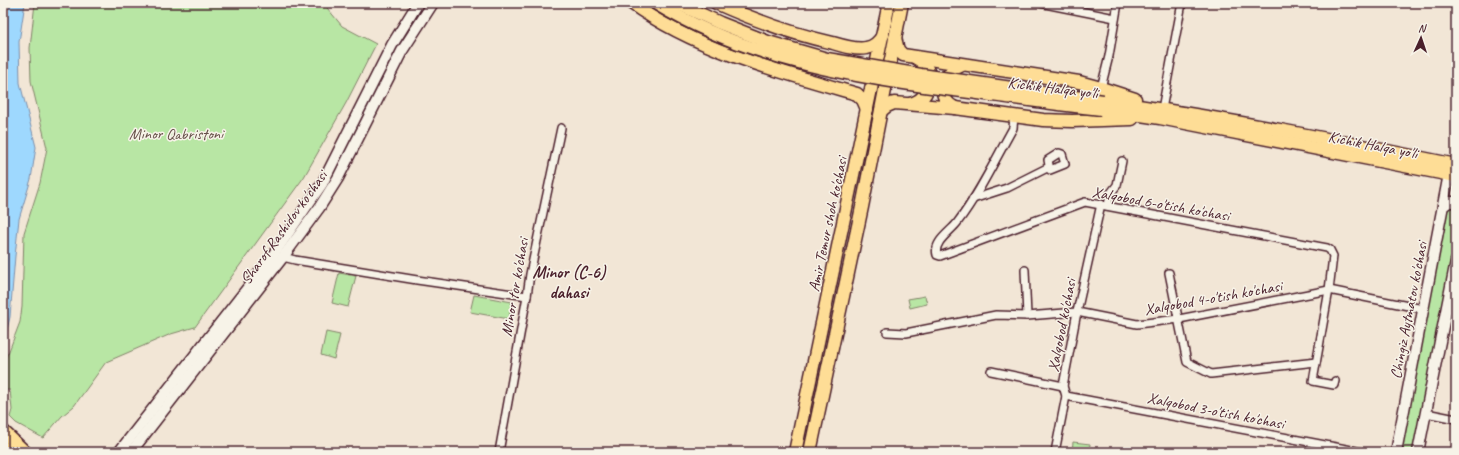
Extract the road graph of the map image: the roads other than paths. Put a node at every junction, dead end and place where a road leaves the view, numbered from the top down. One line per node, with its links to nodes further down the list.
1 (418, 3): 61 (main road, Sharof Rashidov ko'chasi)
2 (433, 3): 39 (main road, Sharof Rashidov ko'chasi)
3 (631, 3): 19 (main road)
4 (655, 3): 23 (main road, Kichik Halqa yo'li, bridge)
5 (677, 3): 23 (main road, Kichik Halqa yo'li, bridge)
6 (716, 3): 14 (main road)
7 (889, 3): 13 (main road, Amir Temur shoh ko'chasi)
8 (902, 3): 15 (main road, Amir Temur shoh ko'chasi)
9 (1040, 3): 12 (street)
10 (1118, 3): 12 (street)
11 (1182, 3): 27 (street)
12 (1115, 18): 20 (street)
13 (882, 36): 16 (main road); 25 (main road, Amir Temur shoh ko'chasi)
14 (808, 37): 16 (main road); 19 (main road)
15 (895, 38): 17 (main road); 26 (main road, Amir Temur shoh ko'chasi)
16 (854, 48): 21 (main road)
17 (916, 58): 18 (main road); 22 (main road)
18 (962, 65): 20 (main road); 24 (main road)
19 (795, 77): 21 (main road)
20 (1101, 85): 27 (main road)
21 (837, 89): 25 (main road)
22 (909, 104): 24 (main road); 26 (main road)
23 (1102, 105): 27 (main road, Kichik Halqa yo'li)
24 (955, 108): 28 (main road)
25 (867, 109): 37 (main road, Amir Temur shoh ko'chasi)
26 (881, 111): 38 (main road, Amir Temur shoh ko'chasi)
27 (1161, 114): 28 (main road); 32 (main road, Kichik Halqa yo'li)
28 (1014, 116): 33 (street)
29 (561, 128): 44 (street, Minor tor ko'chasi)
30 (1122, 161): 35 (street, Xalqobod ko'chasi)
31 (1049, 167): 33 (street)
32 (1455, 169): 36 (main road, Chingiz Aytmatov ko'chasi)
33 (973, 199): 35 (street, Xalqobod 6-o'tish ko'chasi)
34 (1456, 202): 36 (main road)
35 (1105, 205): 43 (street, Xalqobod 6-o'tish ko'chasi); 46 (street, Xalqobod ko'chasi)
36 (1443, 206): 45 (main road, Chingiz Aytmatov ko'chasi)
37 (839, 246): 38 (main road); 64 (main road, Amir Temur shoh ko'chasi)
38 (853, 248): 65 (main road, Amir Temur shoh ko'chasi)
39 (284, 257): 44 (street); 62 (main road, Sharof Rashidov ko'chasi)
40 (1456, 261): 55 (main road)
41 (1025, 270): 47 (street)
42 (1169, 273): 48 (street)
43 (1328, 290): 45 (street, Xalqobod 4-o'tish ko'chasi); 48 (street, Xalqobod 4-o'tish ko'chasi); 50 (street)
44 (528, 296): 63 (street, Minor tor ko'chasi)
45 (1423, 309): 68 (main road, Chingiz Aytmatov ko'chasi)
46 (1077, 312): 47 (street, Xalqobod 4-o'tish ko'chasi); 48 (street, Xalqobod 4-o'tish ko'chasi); 53 (street, Xalqobod ko'chasi)
47 (1027, 316): 49 (street, Xalqobod 4-o'tish ko'chasi)
48 (1179, 319): 50 (street)
49 (887, 332)
50 (1316, 362): 52 (street)
51 (991, 371): 53 (street)
52 (1335, 381)
53 (1063, 386): 54 (street, Xalqobod ko'chasi)
54 (1066, 396): 66 (street, Xalqobod ko'chasi); 67 (street, Xalqobod 3-o'tish ko'chasi)
55 (1426, 413): 56 (street); 69 (main road)
56 (1456, 419)
57 (3, 431): 60 (main road)
58 (3, 447): 59 (main road)
59 (9, 452)
60 (25, 452)
61 (119, 452)
62 (131, 452)
63 (499, 452)
64 (795, 452)
65 (810, 452)
66 (1055, 452)
67 (1362, 452)
68 (1396, 452)
69 (1418, 452)

